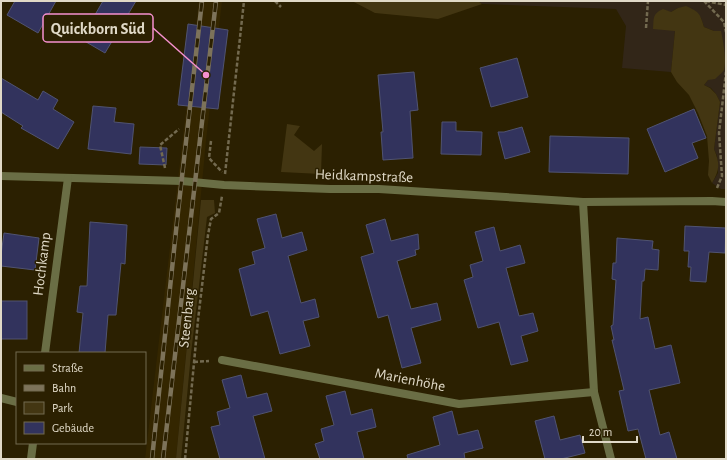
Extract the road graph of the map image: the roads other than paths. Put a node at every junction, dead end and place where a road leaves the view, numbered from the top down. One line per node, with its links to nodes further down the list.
1 (1, 176): 2 (street, Heidkampstraße)
2 (68, 178): 3 (street, Heidkampstraße); 5 (street, Hochkamp)
3 (583, 202): 4 (street, Heidkampstraße); 7 (street)
4 (726, 202)
5 (45, 352)
6 (222, 360): 7 (street, Marienhöhe)
7 (594, 392): 12 (street)
8 (1, 398): 9 (street)
9 (16, 402)
10 (33, 444): 11 (street)
11 (31, 459)
12 (611, 459)

